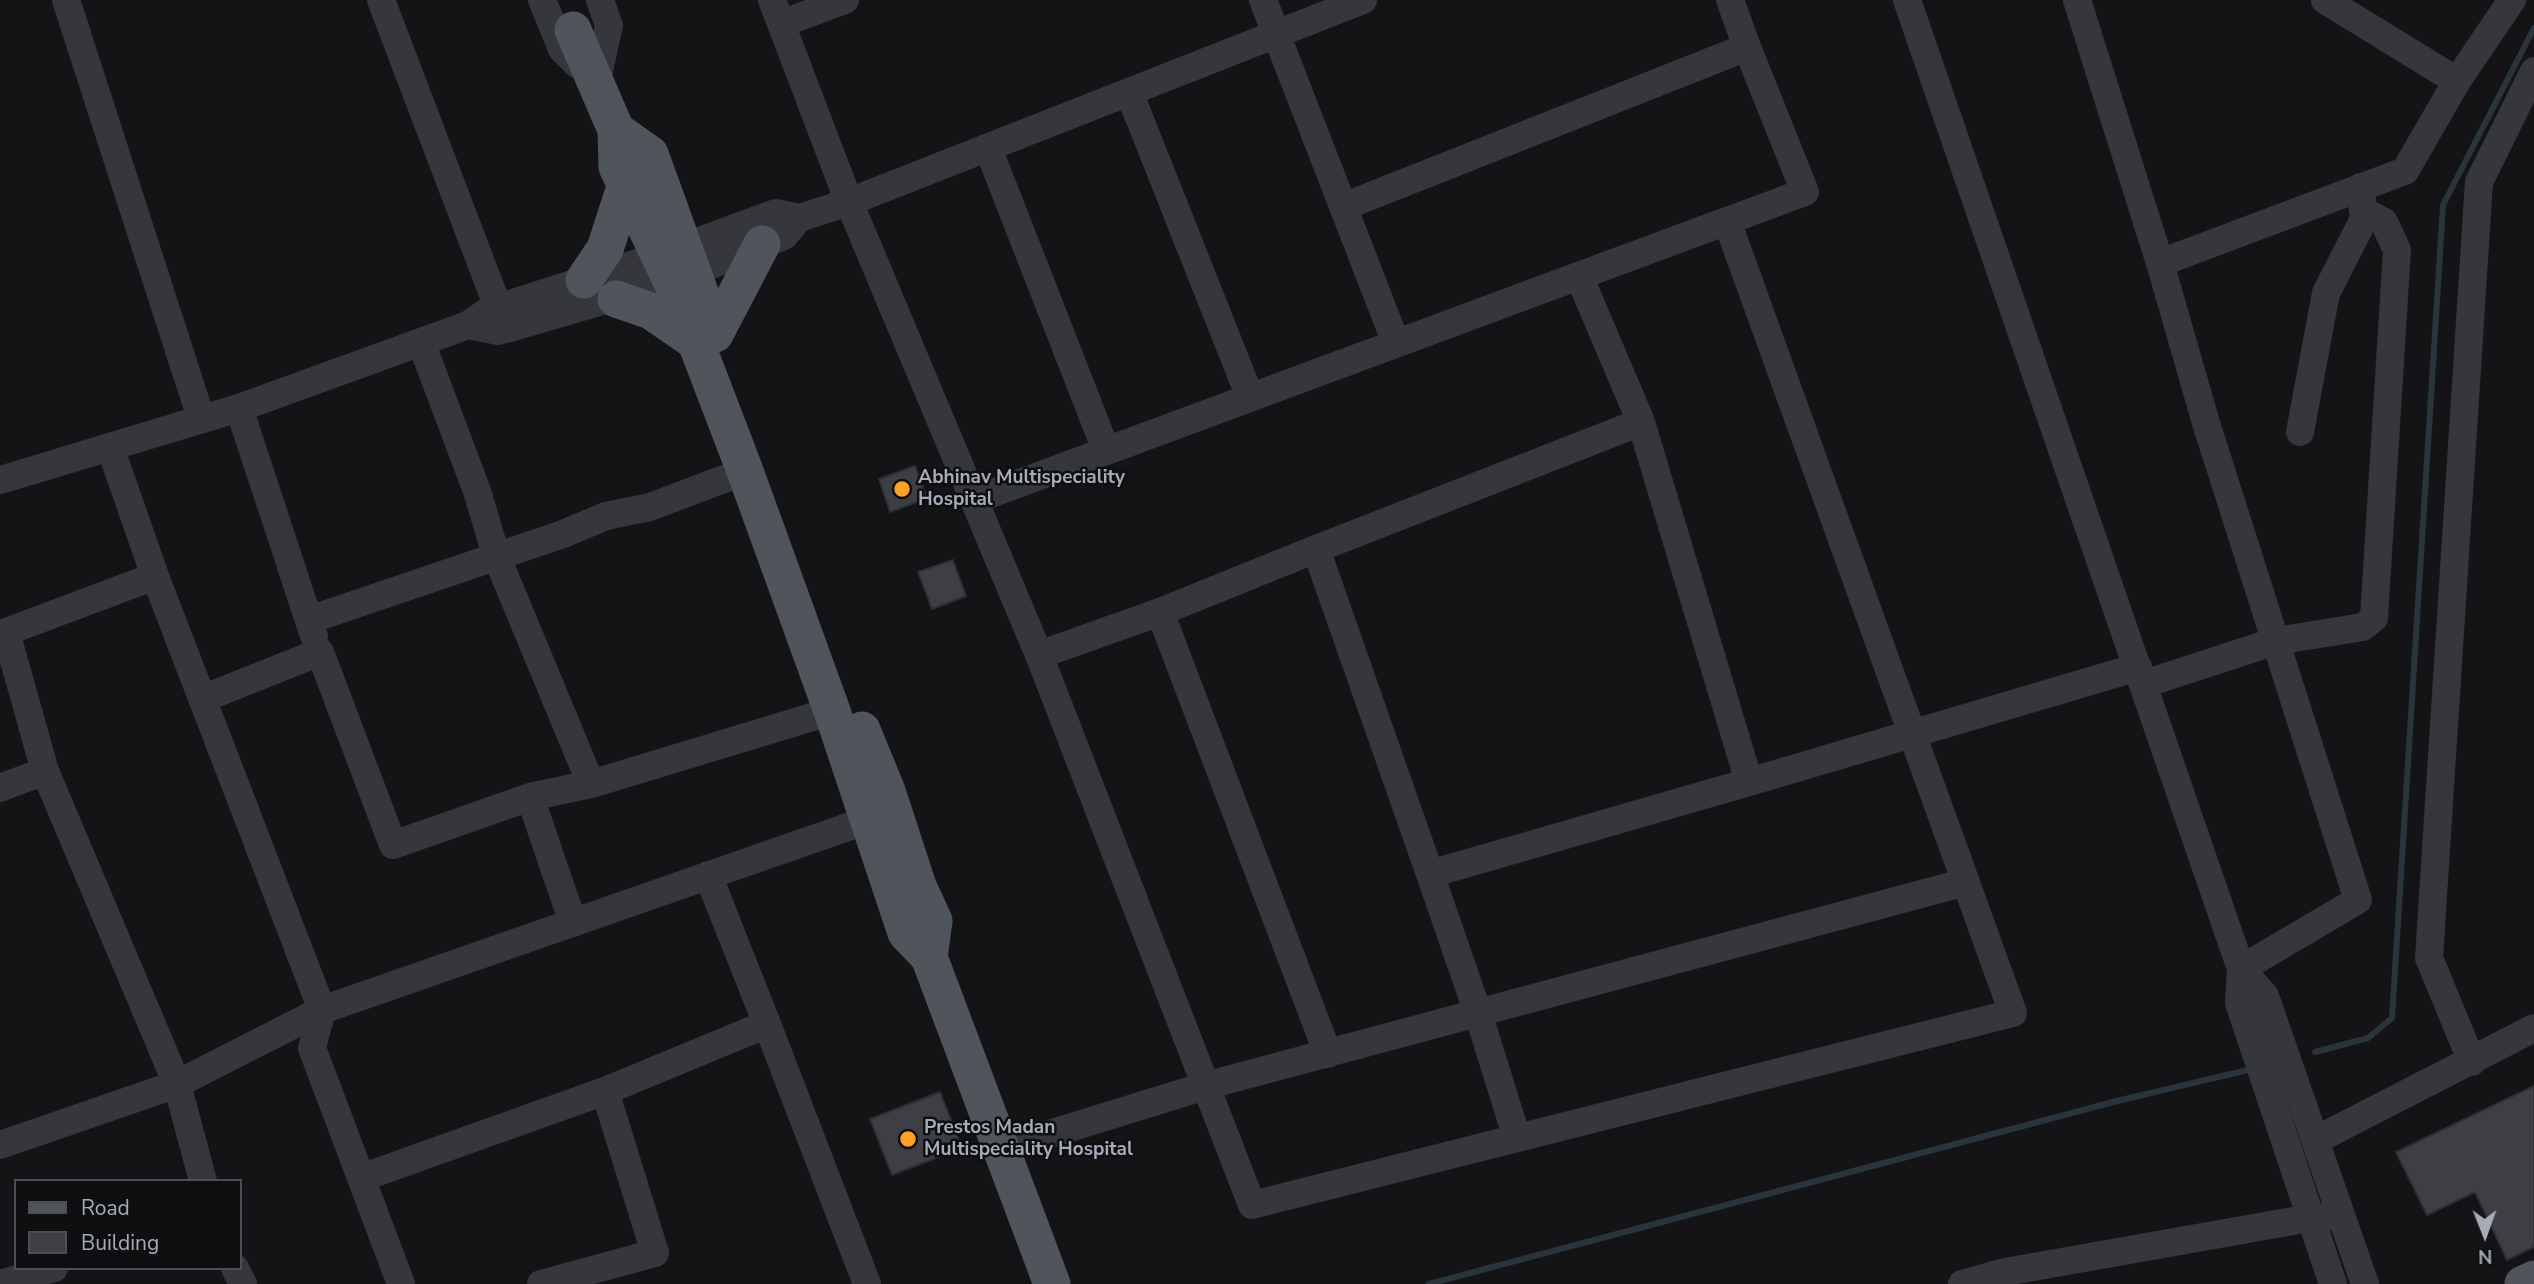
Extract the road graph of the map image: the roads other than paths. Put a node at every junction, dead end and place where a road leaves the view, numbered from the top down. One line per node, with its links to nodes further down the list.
1 (66, 0): 42 (street)
2 (381, 0): 36 (street)
3 (542, 0): 20 (street)
4 (600, 0): 20 (street)
5 (845, 0): 14 (street)
6 (1263, 0): 16 (street)
7 (1363, 0): 16 (street)
8 (1730, 0): 17 (street)
9 (1907, 0): 59 (street)
10 (2077, 0): 31 (street)
11 (2325, 0): 19 (street)
12 (2513, 0): 13 (street); 19 (street)
13 (2534, 8)
14 (777, 12): 26 (street)
15 (573, 30): 20 (main road)
16 (1276, 34): 21 (street); 27 (street)
17 (1747, 47): 27 (street); 29 (street)
18 (2534, 71): 79 (street)
19 (2457, 81): 25 (street)
20 (596, 84): 22 (main road)
21 (1129, 92): 23 (street); 40 (street)
22 (616, 130): 24 (main road); 32 (main road)
23 (988, 148): 26 (street); 46 (street)
24 (625, 187): 32 (main road); 34 (main road)
25 (2364, 200): 31 (street); 44 (street); 56 (street)
26 (849, 202): 28 (street); 49 (street)
27 (1343, 206): 39 (street)
28 (799, 218): 30 (street); 32 (street)
29 (1727, 220): 33 (street); 62 (street)
30 (762, 244): 32 (street); 37 (main road)
31 (2160, 263): 56 (street)
32 (677, 264): 34 (street); 35 (street); 37 (main road)
33 (1579, 276): 39 (street); 43 (street)
34 (583, 281): 36 (street)
35 (616, 299): 36 (street); 37 (main road)
36 (502, 319): 38 (street)
37 (706, 338): 47 (main road); 68 (main road)
38 (421, 342): 41 (street); 51 (street)
39 (1396, 343): 40 (street)
40 (1250, 397): 46 (street)
41 (239, 408): 42 (street); 54 (street)
42 (201, 418): 45 (street)
43 (1641, 422): 50 (street); 64 (street)
44 (2300, 432)
45 (110, 447): 48 (street); 52 (street)
46 (1106, 450): 49 (street)
47 (745, 471): 51 (street); 61 (main road)
48 (0, 480)
49 (974, 499): 58 (street)
50 (1316, 549): 53 (street); 69 (street)
51 (496, 555): 54 (street); 65 (street)
52 (155, 576): 55 (street); 60 (street)
53 (1160, 612): 58 (street); 78 (street)
54 (309, 620): 57 (street)
55 (3, 633): 63 (street)
56 (2276, 641): 59 (street); 73 (street)
57 (320, 652): 60 (street); 67 (street)
58 (1039, 655): 81 (street)
59 (2141, 676): 62 (street); 73 (street)
60 (202, 699): 74 (street)
61 (832, 711): 65 (street); 68 (main road)
62 (1913, 734): 64 (street); 71 (street)
63 (45, 771): 66 (street); 80 (street)
64 (1749, 782): 69 (street)
65 (591, 784): 67 (street)
66 (0, 788)
67 (530, 797): 72 (street)
68 (881, 815): 70 (street); 86 (main road)
69 (1430, 874): 75 (street)
70 (708, 875): 72 (street); 76 (street)
71 (1966, 882): 75 (street); 83 (street)
72 (573, 923): 74 (street)
73 (2241, 969): 84 (street); 90 (street)
74 (322, 1010): 80 (street); 87 (street)
75 (1478, 1013): 78 (street); 83 (street)
76 (767, 1024): 82 (street); 98 (street)
77 (2534, 1028): 79 (street)
78 (1328, 1054): 81 (street)
79 (2472, 1062): 84 (street)
80 (177, 1084): 85 (street); 88 (street)
81 (1205, 1086): 83 (street); 86 (street)
82 (605, 1091): 87 (street); 97 (street)
83 (1517, 1138)
84 (2316, 1140): 89 (street)
85 (0, 1145)
86 (1001, 1149): 99 (main road)
87 (361, 1178): 96 (street)
88 (202, 1179)
89 (2341, 1216): 90 (street); 94 (street)
90 (2310, 1218): 92 (street); 101 (street)
91 (48, 1270): 95 (street)
92 (1999, 1278): 100 (street)
93 (2534, 1279): 102 (main road)
94 (2367, 1281)
95 (12, 1283)
96 (401, 1284)
97 (541, 1284)
98 (867, 1284)
99 (1052, 1284)
100 (1962, 1284)
101 (2333, 1284)
102 (2523, 1284)

